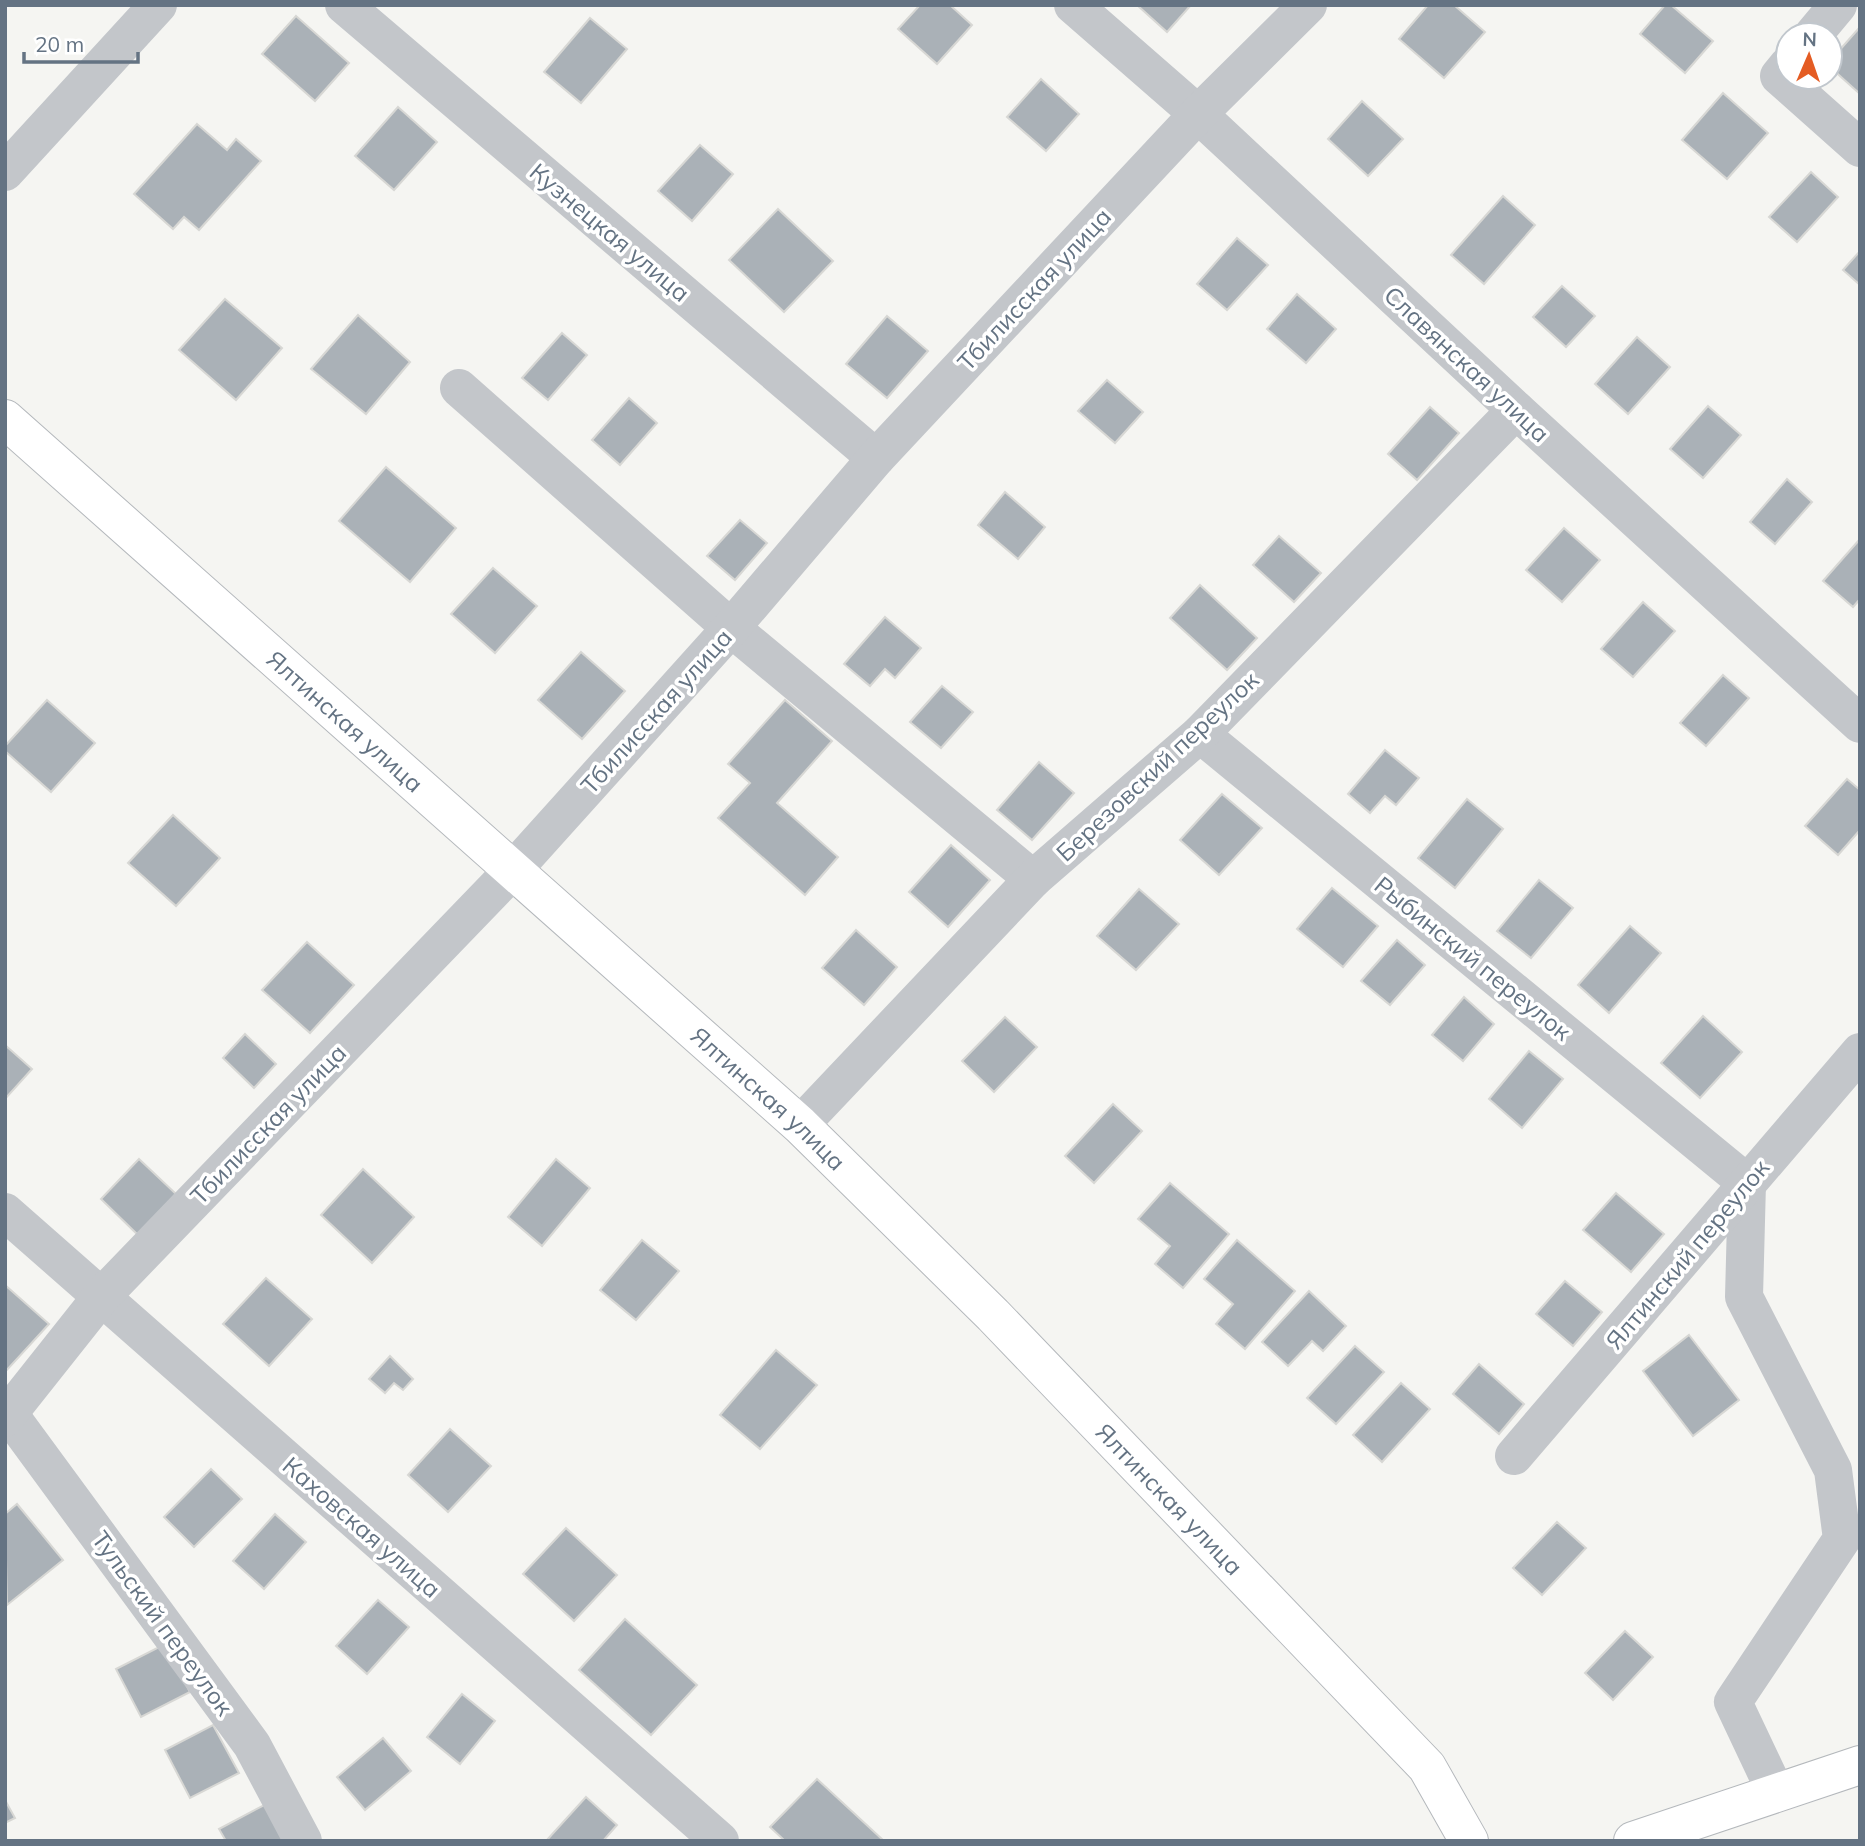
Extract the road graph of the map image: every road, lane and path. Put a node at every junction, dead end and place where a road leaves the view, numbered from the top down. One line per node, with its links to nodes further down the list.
1 (158, 5): 10 (street)
2 (344, 5): 14 (street, Кузнецкая улица)
3 (1073, 5): 8 (street, Славянская улица)
4 (1308, 5): 8 (street, Тбилисская улица)
5 (1838, 5): 6 (street)
6 (1825, 21)
7 (1796, 91): 9 (street)
8 (1198, 114): 12 (street, Славянская улица); 14 (street, Тбилисская улица)
9 (1860, 148)
10 (5, 172)
11 (459, 388): 15 (street)
12 (1516, 410): 16 (street, Славянская улица); 17 (street, Березовский переулок)
13 (5, 419): 18 (main road, Ялтинская улица)
14 (876, 458): 15 (street, Тбилисская улица)
15 (731, 628): 18 (street, Тбилисская улица); 19 (street)
16 (1860, 724)
17 (1200, 734): 19 (street, Березовский переулок); 22 (street, Рыбинский переулок)
18 (514, 869): 21 (main road, Ялтинская улица); 24 (street, Тбилисская улица)
19 (1033, 879): 21 (street, Березовский переулок)
20 (1860, 1052): 22 (street, Ялтинский переулок)
21 (800, 1125): 31 (main road, Ялтинская улица)
22 (1747, 1183): 26 (street, Ялтинский переулок); 28 (street)
23 (5, 1212): 24 (street, Каховская улица)
24 (101, 1297): 25 (street, Тбилисская улица); 30 (street, Каховская улица)
25 (7, 1416): 29 (street, Тульский переулок)
26 (1514, 1456)
27 (1860, 1765): 28 (main road)
28 (1776, 1793): 32 (main road)
29 (303, 1841)
30 (720, 1841)
31 (1469, 1841)
32 (1633, 1841)

